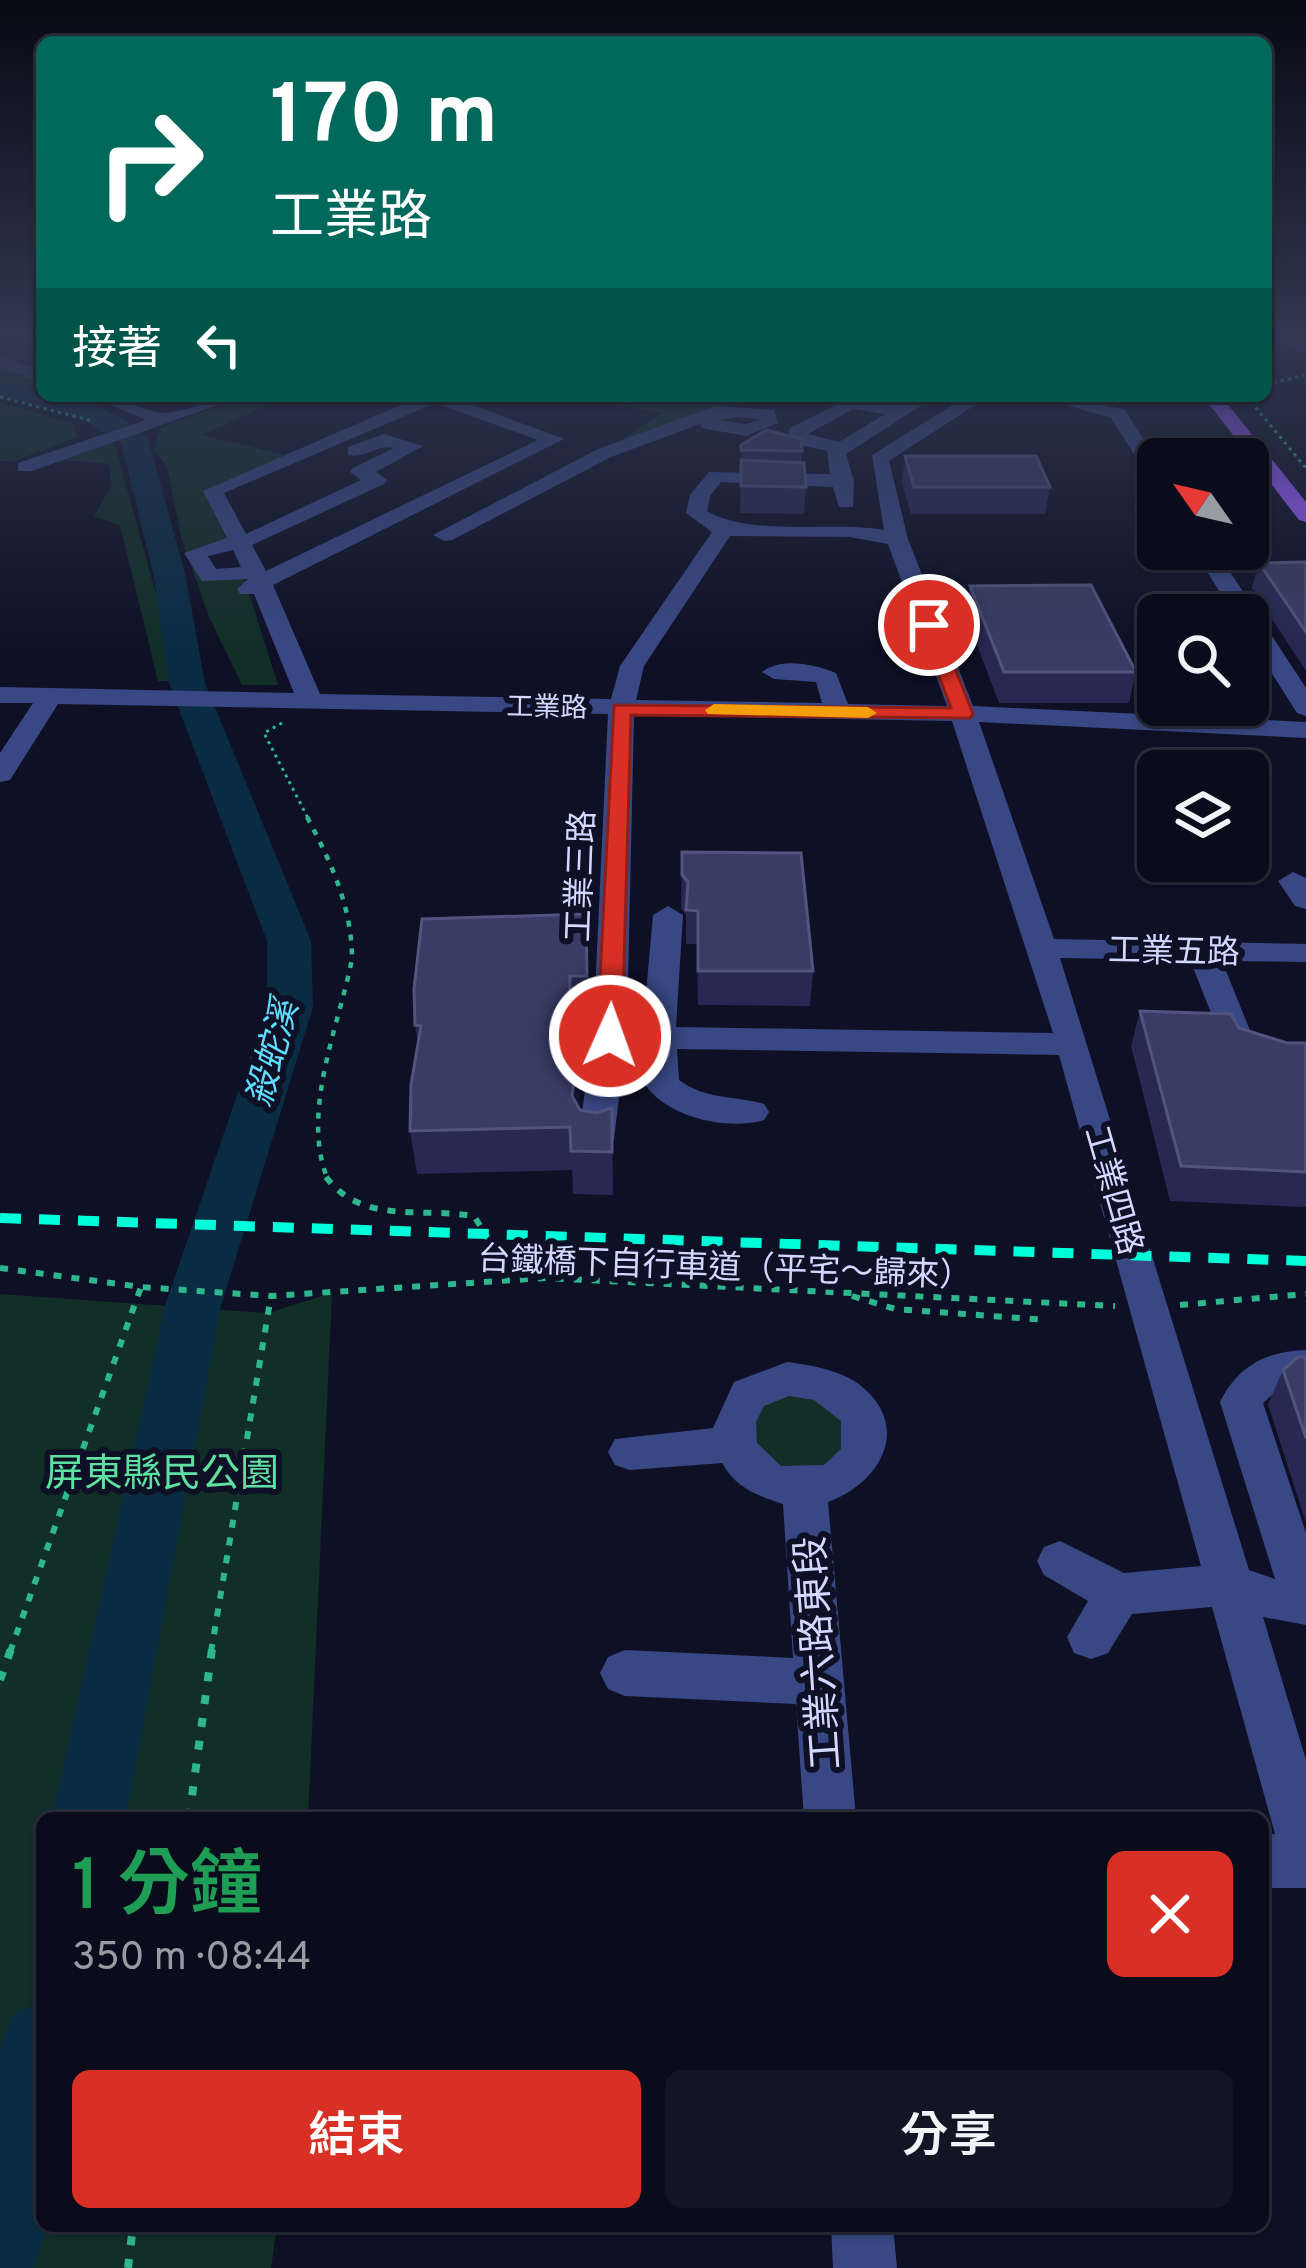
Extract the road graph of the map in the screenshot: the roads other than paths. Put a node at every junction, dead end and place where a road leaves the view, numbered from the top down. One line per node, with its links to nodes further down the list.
1 (108, 439): 13 (street)
2 (337, 439): 10 (street)
3 (554, 439): 16 (street)
4 (643, 439): 18 (street)
5 (823, 439): 11 (street)
6 (855, 439): 11 (street)
7 (911, 439): 24 (street)
8 (1246, 439): 19 (main road)
9 (1266, 439): 17 (main road)
10 (323, 445): 12 (street); 25 (street)
11 (839, 448): 15 (street)
12 (351, 452): 14 (street); 14 (street)
13 (25, 467)
14 (381, 474): 25 (street)
15 (844, 481): 21 (street); 22 (street)
16 (461, 485): 18 (street); 20 (street); 26 (street)
17 (1306, 488)
18 (512, 498): 23 (street)
19 (1306, 516)
20 (365, 523)
21 (724, 530): 22 (street); 33 (street, 工業三路)
22 (850, 531): 24 (street)
23 (444, 535)
24 (897, 539): 35 (street, 工業四路)
25 (239, 542): 26 (street); 26 (street)
26 (255, 582): 31 (street)
27 (1269, 650): 32 (street)
28 (774, 673): 34 (street)
29 (0, 695): 30 (street)
30 (50, 696): 31 (street, 工業路); 37 (street)
31 (311, 703): 33 (street, 工業路)
32 (1306, 708)
33 (621, 709): 34 (street, 工業路); 42 (street, 工業三路)
34 (838, 712): 35 (street, 工業路)
35 (963, 714): 36 (street, 工業路); 39 (street, 工業四路)
36 (1306, 730)
37 (0, 774)
38 (668, 915): 43 (street)
39 (1041, 948): 40 (street, 工業五路); 44 (street, 工業四路)
40 (1202, 951): 41 (street, 工業五路); 45 (street)
41 (1306, 952)
42 (610, 1036): 43 (street); 47 (street, 工業三路)
43 (659, 1037): 44 (street); 46 (street)
44 (1073, 1044): 53 (street, 工業四路)
45 (1306, 1063)
46 (751, 1112)
47 (596, 1139)
48 (1306, 1366): 55 (street)
49 (733, 1444): 50 (street); 51 (street); 51 (street)
50 (630, 1452)
51 (804, 1488): 58 (street, 工業六路東段)
52 (1060, 1561): 54 (street)
53 (1230, 1586): 54 (street); 55 (street); 60 (street, 工業四路)
54 (1119, 1594): 56 (street)
55 (1293, 1603)
56 (1090, 1637)
57 (625, 1673): 58 (street)
58 (820, 1682): 59 (street, 工業六路東段)
59 (830, 1812)
60 (1306, 1849)
61 (1269, 1861): 62 (street)
62 (1306, 1861)
63 (863, 2232): 64 (street)
64 (866, 2268)

